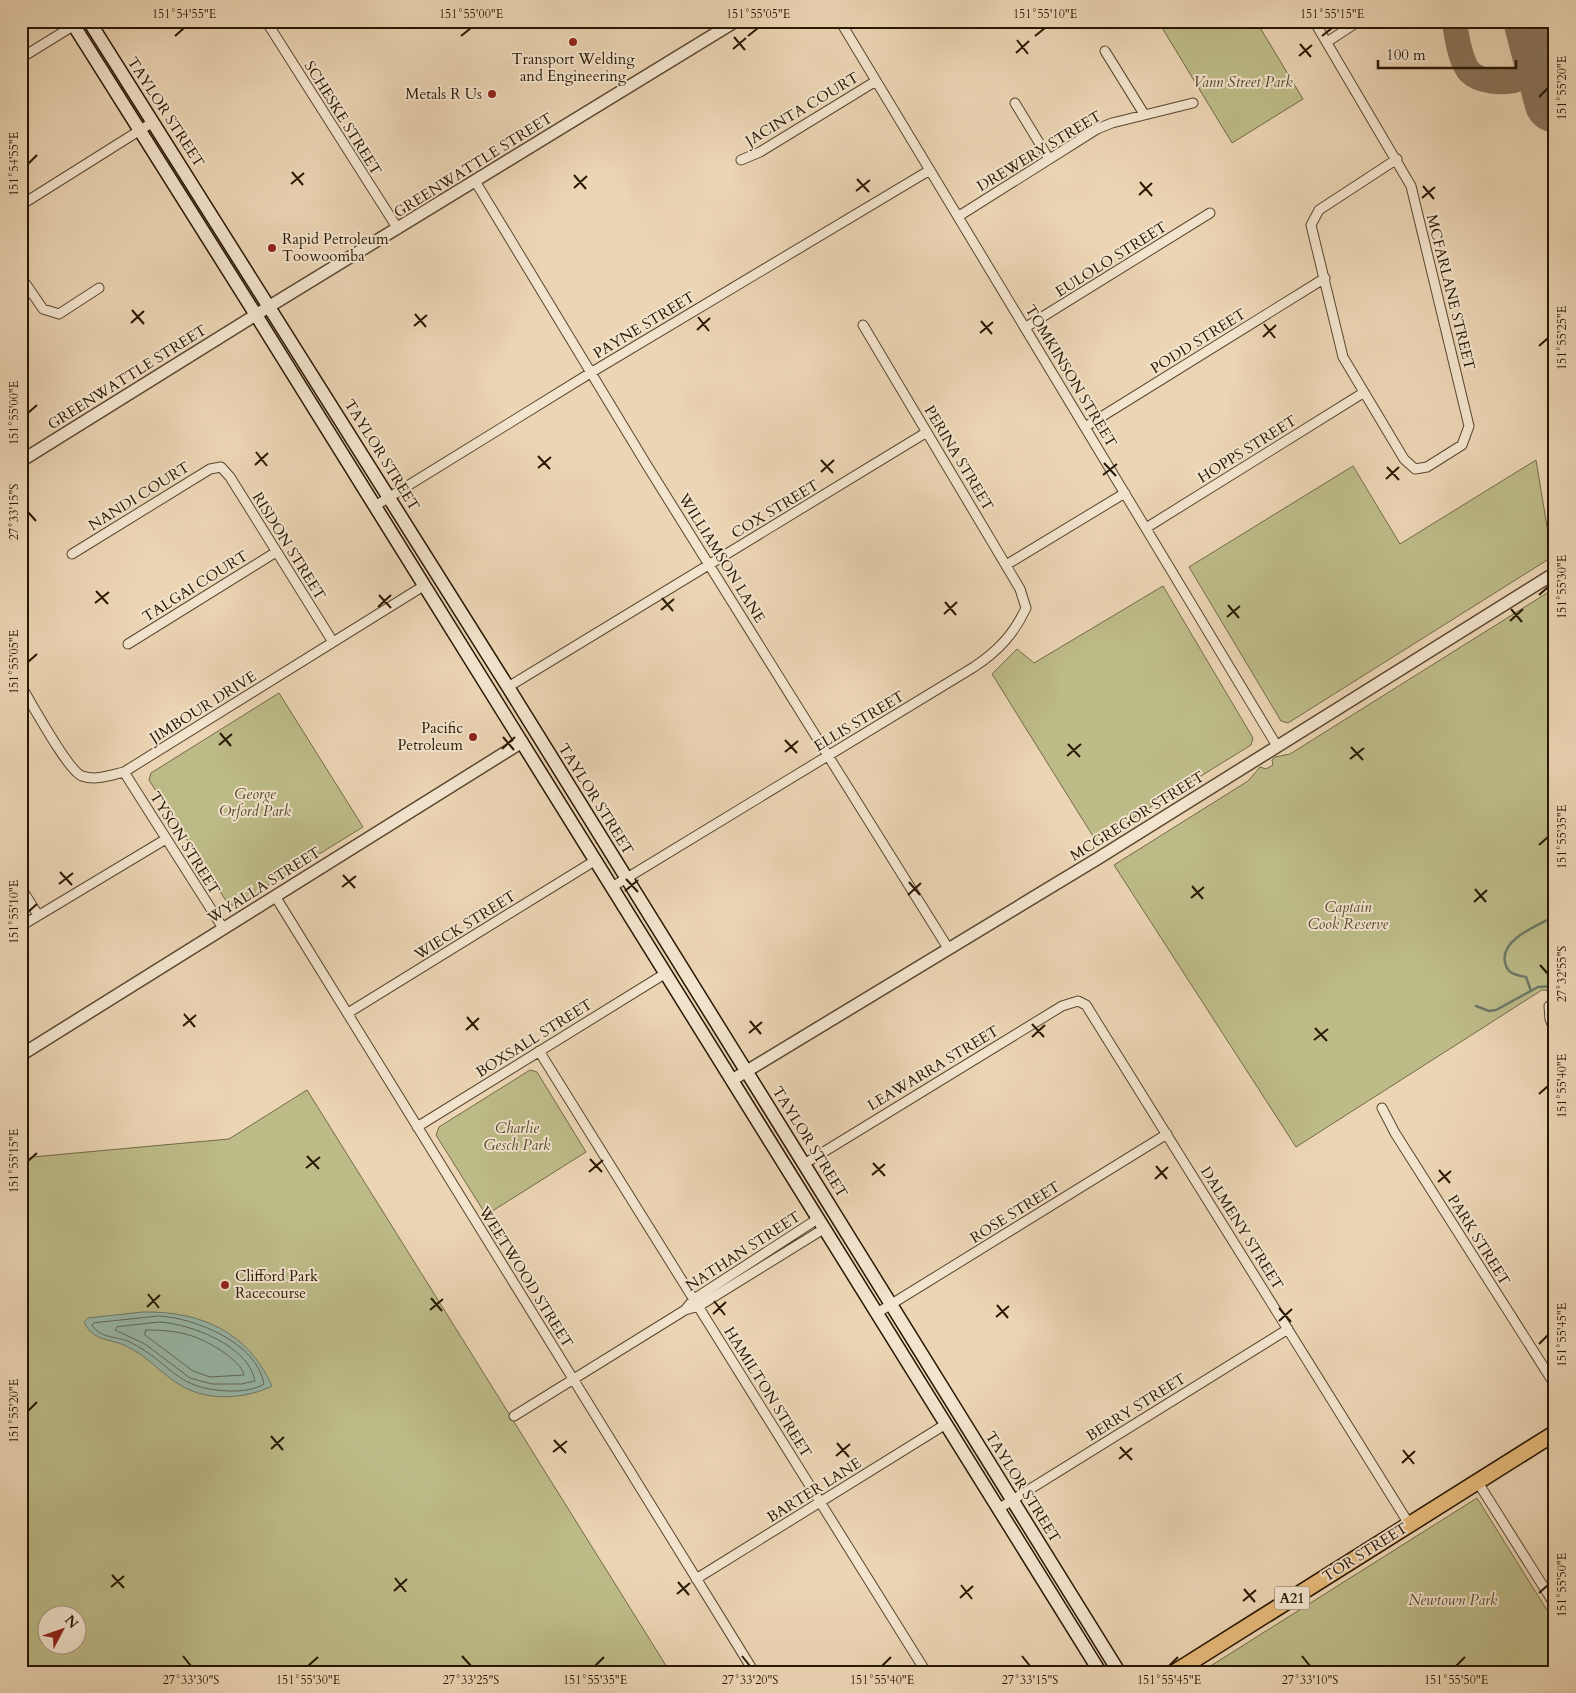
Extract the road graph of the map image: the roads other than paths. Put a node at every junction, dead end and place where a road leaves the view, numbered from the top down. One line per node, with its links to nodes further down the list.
1 (89, 21): 15 (main road, TAYLOR STREET)
2 (266, 21): 25 (street, SCHESKE STREET)
3 (736, 21): 21 (street, GREENWATTLE STREET)
4 (840, 21): 11 (street, TOMKINSON STREET)
5 (1314, 21): 8 (street, MCFARLANE STREET)
6 (1359, 21): 8 (street)
7 (75, 23): 10 (street); 16 (main road, TAYLOR STREET)
8 (1326, 42): 18 (street, MCFARLANE STREET)
9 (1105, 51): 14 (street)
10 (21, 58)
11 (876, 81): 19 (street, JACINTA COURT); 20 (street, TOMKINSON STREET)
12 (1015, 103): 17 (street)
13 (1193, 103): 14 (street, DREWERY STREET)
14 (1144, 114): 17 (street, DREWERY STREET)
15 (153, 122): 16 (street); 29 (main road, TAYLOR STREET)
16 (141, 130): 22 (street); 30 (main road, TAYLOR STREET)
17 (1049, 159): 24 (street, DREWERY STREET)
18 (1397, 159): 27 (street); 34 (street, MCFARLANE STREET)
19 (741, 160)
20 (930, 170): 24 (street, TOMKINSON STREET); 33 (street, PAYNE STREET)
21 (475, 181): 25 (street, GREENWATTLE STREET); 33 (street, WILLIAMSON LANE)
22 (21, 205)
23 (1210, 213): 32 (street, EULOLO STREET)
24 (959, 216): 32 (street, TOMKINSON STREET)
25 (398, 229): 29 (street, GREENWATTLE STREET)
26 (21, 277): 28 (street)
27 (1325, 278): 34 (street); 35 (street, PODD STREET)
28 (99, 288)
29 (270, 306): 30 (street, GREENWATTLE STREET); 40 (main road, TAYLOR STREET)
30 (256, 314): 37 (street, GREENWATTLE STREET); 41 (main road, TAYLOR STREET)
31 (863, 325): 36 (street, PERINA STREET)
32 (1026, 328): 35 (street, TOMKINSON STREET)
33 (592, 372): 40 (street, PAYNE STREET); 45 (street, WILLIAMSON LANE)
34 (1363, 393): 42 (street, HOPPS STREET)
35 (1085, 427): 39 (street, TOMKINSON STREET)
36 (927, 432): 45 (street, COX STREET); 46 (street, PERINA STREET)
37 (21, 461)
38 (221, 466): 43 (street, RISDON STREET); 44 (street, NANDI COURT)
39 (1125, 493): 42 (street, TOMKINSON STREET); 46 (street)
40 (389, 497): 41 (street, PAYNE STREET); 53 (main road, TAYLOR STREET)
41 (375, 506): 48 (main road, TAYLOR STREET)
42 (1146, 528): 55 (street, TOMKINSON STREET)
43 (276, 552): 50 (street, RISDON STREET); 51 (street, TALGAI COURT)
44 (72, 554)
45 (711, 564): 53 (street, COX STREET); 56 (street, WILLIAMSON LANE)
46 (1006, 565): 49 (street, PERINA STREET)
47 (1555, 573): 55 (street, MCGREGOR STREET)
48 (424, 585): 50 (street, JIMBOUR DRIVE); 54 (main road, TAYLOR STREET)
49 (1026, 608): 56 (street, ELLIS STREET)
50 (333, 642): 57 (street, JIMBOUR DRIVE)
51 (128, 644)
52 (21, 686): 57 (street, JIMBOUR DRIVE)
53 (508, 687): 54 (main road); 60 (main road, TAYLOR STREET)
54 (522, 742): 59 (main road, TAYLOR STREET); 63 (street, WYALLA STREET)
55 (1278, 746): 67 (street, MCGREGOR STREET)
56 (829, 756): 60 (street, ELLIS STREET); 67 (street, WILLIAMSON LANE)
57 (124, 772): 58 (street, TYSON STREET)
58 (166, 839): 64 (street); 66 (street, TYSON STREET)
59 (596, 860): 61 (main road, TAYLOR STREET); 71 (street, WIECK STREET)
60 (626, 878): 61 (street, ELLIS STREET); 75 (main road, TAYLOR STREET)
61 (612, 887): 68 (main road, TAYLOR STREET)
62 (21, 888): 64 (street)
63 (275, 896): 66 (street, WYALLA STREET); 71 (street, WEETWOOD STREET)
64 (38, 915): 65 (street)
65 (21, 926)
66 (223, 928): 74 (street, WYALLA STREET)
67 (948, 948): 75 (street, MCGREGOR STREET)
68 (666, 973): 73 (street, BOXSALL STREET); 76 (main road, TAYLOR STREET)
69 (1078, 1002): 79 (street, DALMENY STREET); 80 (street, LEAWARRA STREET)
70 (1549, 1006): 72 (street)
71 (348, 1014): 78 (street, WEETWOOD STREET)
72 (1555, 1032)
73 (539, 1051): 78 (street, BOXSALL STREET); 82 (street, HAMILTON STREET)
74 (21, 1055)
75 (746, 1072): 76 (street, MCGREGOR STREET); 80 (main road, TAYLOR STREET)
76 (732, 1080): 81 (main road, TAYLOR STREET)
77 (1382, 1108): 87 (street, PARK STREET)
78 (417, 1127): 86 (street, WEETWOOD STREET)
79 (1167, 1134): 83 (street, ROSE STREET); 85 (street, DALMENY STREET)
80 (804, 1164): 83 (main road, TAYLOR STREET)
81 (822, 1223): 82 (street, NATHAN STREET); 84 (main road, TAYLOR STREET)
82 (696, 1302): 86 (street, NATHAN STREET); 93 (street, HAMILTON STREET)
83 (892, 1304): 84 (street, ROSE STREET); 92 (main road, TAYLOR STREET)
84 (877, 1313): 89 (main road, TAYLOR STREET)
85 (1288, 1329): 92 (street, BERRY STREET); 95 (street, DALMENY STREET)
86 (573, 1379): 88 (street, NATHAN STREET); 96 (street, WEETWOOD STREET)
87 (1555, 1385)
88 (514, 1416)
89 (946, 1424): 93 (street, BARTER LANE); 94 (main road, TAYLOR STREET)
90 (1555, 1433): 91 (highway, TOR STREET / A21)
91 (1477, 1481): 95 (highway, TOR STREET / A21); 97 (street)
92 (1012, 1500): 94 (street, BERRY STREET); 101 (main road, TAYLOR STREET)
93 (821, 1502): 96 (street, BARTER LANE); 99 (street, HAMILTON STREET)
94 (998, 1509): 100 (main road, TAYLOR STREET)
95 (1409, 1524): 102 (highway, TOR STREET / A21)
96 (696, 1579): 98 (street, WEETWOOD STREET)
97 (1555, 1605)
98 (754, 1672)
99 (926, 1672)
100 (1100, 1672)
101 (1119, 1672)
102 (1175, 1672)

